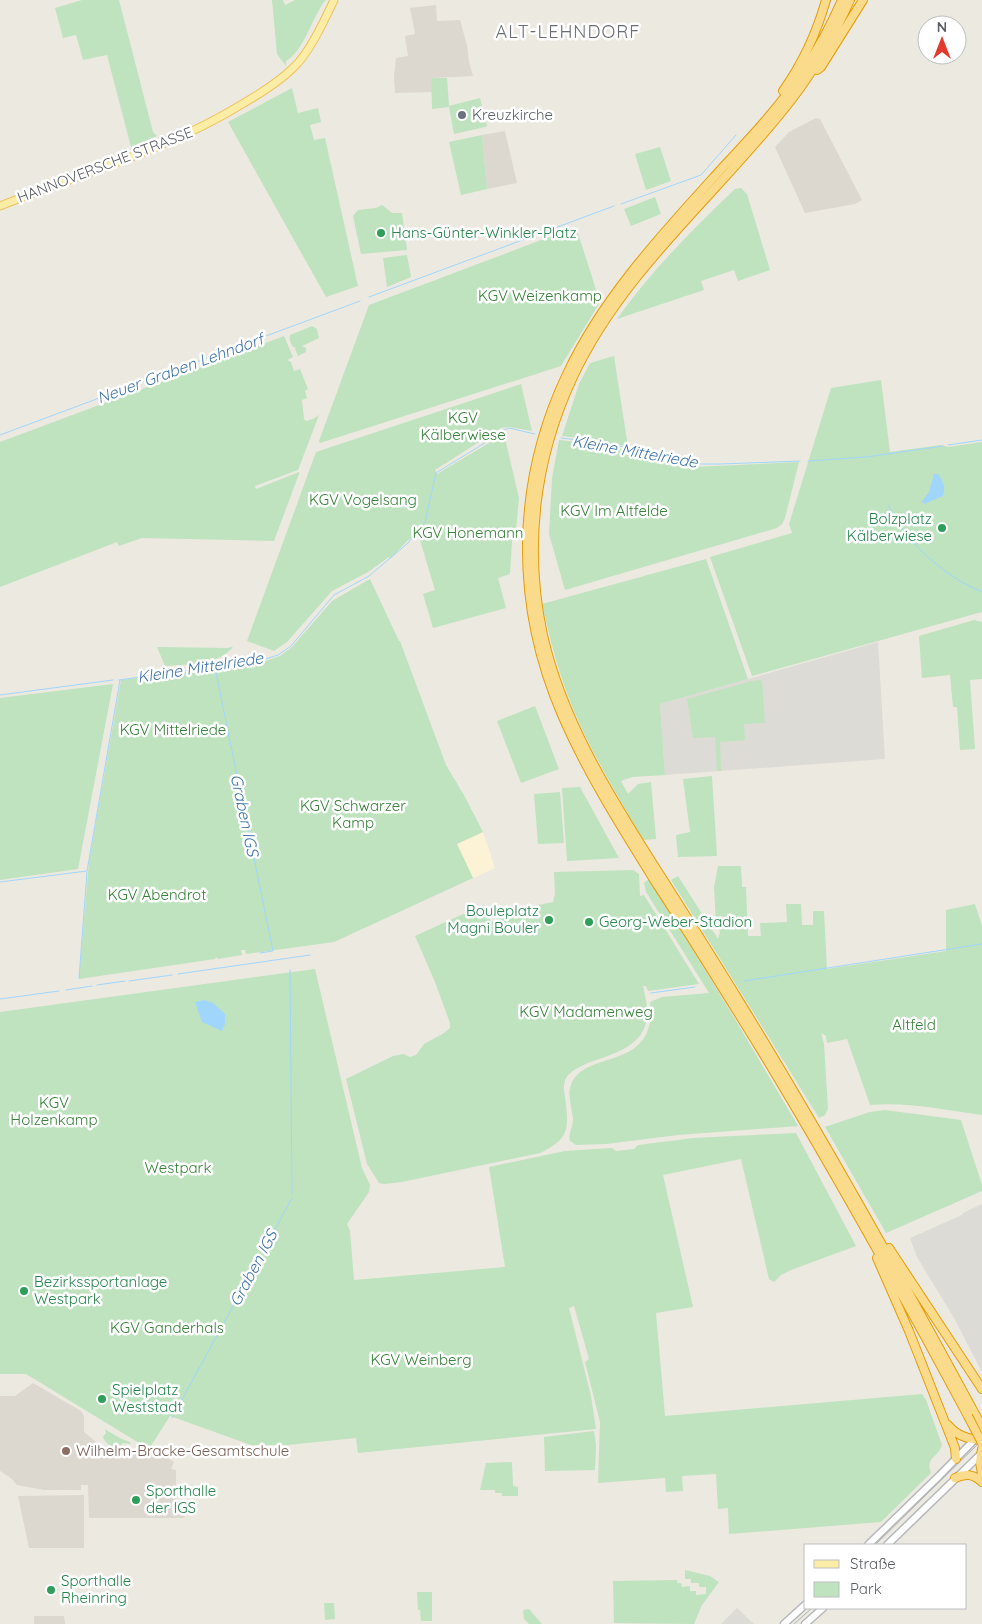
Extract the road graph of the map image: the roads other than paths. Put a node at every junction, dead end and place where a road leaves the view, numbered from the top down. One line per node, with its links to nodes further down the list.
1 (334, 0): 8 (main road, HANNOVERSCHE STRASSE)
2 (826, 0): 7 (highway)
3 (842, 0): 7 (highway)
4 (850, 0): 6 (highway)
5 (863, 0): 6 (highway)
6 (809, 76): 9 (highway)
7 (761, 126): 9 (highway)
8 (0, 206)
9 (533, 594): 10 (highway)
10 (864, 1220): 11 (highway); 11 (highway)
11 (889, 1263): 12 (highway); 13 (highway); 14 (highway)
12 (982, 1389)
13 (970, 1413): 15 (highway); 17 (highway, bridge)
14 (944, 1419): 17 (highway); 19 (highway)
15 (982, 1427)
16 (982, 1432): 17 (main road)
17 (979, 1441): 19 (main road)
18 (982, 1452): 20 (highway); 21 (main road)
19 (956, 1459): 23 (main road)
20 (982, 1474)
21 (955, 1478): 22 (highway); 24 (main road)
22 (982, 1482)
23 (869, 1544)
24 (888, 1544)
25 (804, 1606): 27 (main road)
26 (822, 1609): 28 (main road)
27 (784, 1624)
28 (806, 1624)

